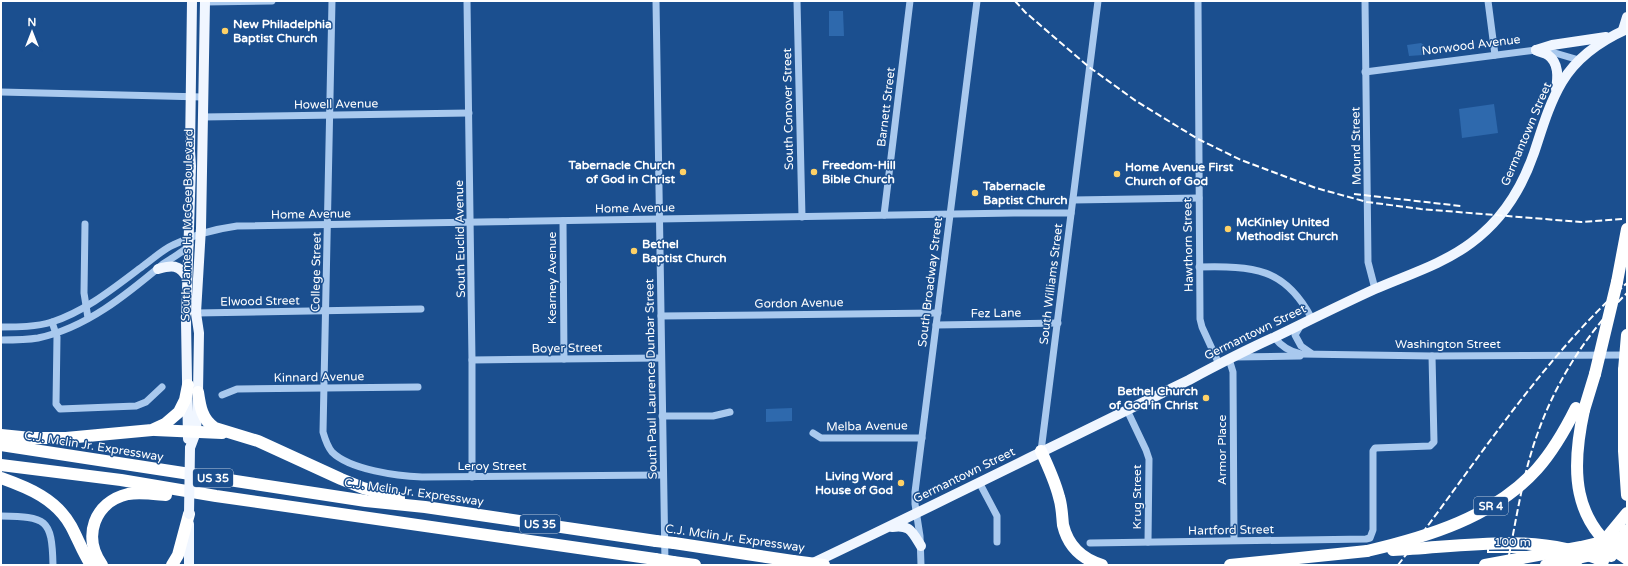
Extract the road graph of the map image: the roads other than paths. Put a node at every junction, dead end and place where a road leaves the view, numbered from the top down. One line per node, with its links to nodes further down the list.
1 (192, 1): 23 (main road, South James H. McGee Boulevard)
2 (270, 1): 13 (street)
3 (332, 1): 26 (street, College Street)
4 (467, 1): 25 (street, South Euclid Avenue)
5 (656, 1): 34 (street, South Paul Laurence Dunbar Street)
6 (797, 1): 33 (street, South Conover Street)
7 (910, 1): 32 (street, Barnett Street)
8 (977, 1): 31 (street, South Broadway Street)
9 (1098, 1): 29 (street, South Williams Street)
10 (1198, 1): 28 (street, Hawthorn Street)
11 (1365, 1): 20 (street, Mound Street)
12 (1488, 1): 18 (street)
13 (205, 2): 24 (main road, South James H. McGee Boulevard)
14 (1627, 17): 15 (main road)
15 (1625, 29): 16 (main road, Germantown Street)
16 (1610, 36): 17 (main road); 19 (main road, Germantown Street)
17 (1536, 50): 18 (street, Norwood Avenue); 19 (street, Norwood Avenue); 22 (main road)
18 (1495, 55): 20 (street, Norwood Avenue)
19 (1579, 60): 22 (main road, Germantown Street)
20 (1366, 72): 45 (street, Mound Street)
21 (1, 92): 23 (street)
22 (1555, 94): 45 (main road, Germantown Street)
23 (191, 97): 24 (street); 41 (main road, South James H. McGee Boulevard)
24 (203, 97): 27 (main road, South James H. McGee Boulevard)
25 (469, 113): 26 (street, Howell Avenue); 36 (street, South Euclid Avenue)
26 (330, 116): 27 (street, Howell Avenue); 38 (street, College Street)
27 (202, 118): 40 (main road, South James H. McGee Boulevard)
28 (1199, 198): 29 (street); 42 (street, Hawthorn Street)
29 (1073, 200): 30 (street, South Williams Street)
30 (1071, 213): 31 (street, Home Avenue); 55 (street, South Williams Street)
31 (950, 214): 32 (street, Home Avenue); 49 (street, South Broadway Street)
32 (884, 215): 33 (street, Home Avenue)
33 (802, 217): 34 (street, Home Avenue)
34 (658, 219): 35 (street, Home Avenue); 51 (street, South Paul Laurence Dunbar Street)
35 (563, 220): 36 (street, Home Avenue); 70 (street, Kearney Avenue)
36 (470, 222): 38 (street, Home Avenue); 71 (street, South Euclid Avenue)
37 (85, 224): 46 (street)
38 (327, 224): 40 (street, Home Avenue); 48 (street, College Street)
39 (1627, 229): 78 (highway, SR 4, bridge)
40 (200, 234): 41 (street); 50 (main road, South James H. McGee Boulevard)
41 (188, 243): 43 (street); 44 (main road, South James H. McGee Boulevard); 46 (street)
42 (1200, 267): 53 (street); 72 (street, Hawthorn Street)
43 (158, 269): 44 (main road); 52 (street)
44 (187, 278): 76 (main road, South James H. McGee Boulevard)
45 (1375, 289): 53 (main road, Germantown Street)
46 (85, 307): 52 (street); 54 (street)
47 (421, 309): 48 (street, Elwood Street)
48 (326, 311): 50 (street, Elwood Street); 74 (street, College Street)
49 (938, 312): 51 (street, Gordon Avenue); 56 (street, South Broadway Street)
50 (196, 313): 76 (main road, South James H. McGee Boulevard)
51 (661, 316): 68 (street, South Paul Laurence Dunbar Street)
52 (88, 318): 60 (street)
53 (1312, 319): 57 (main road, Germantown Street)
54 (52, 322): 58 (street); 60 (street)
55 (1058, 323): 56 (street, Fez Lane); 90 (street, South Williams Street)
56 (936, 325): 87 (street, South Broadway Street)
57 (1301, 325): 62 (main road, Germantown Street); 64 (street)
58 (1, 327)
59 (1627, 330): 61 (highway)
60 (56, 333): 63 (street); 73 (street)
61 (1627, 335): 96 (highway, bridge)
62 (1274, 337): 64 (street, Washington Street); 69 (main road, Germantown Street)
63 (1, 340)
64 (1317, 355): 65 (street, Washington Street)
65 (1326, 355): 67 (street, Washington Street); 69 (street)
66 (1627, 355): 67 (street, Washington Street)
67 (1432, 356): 106 (street, Hartford Street)
68 (661, 358): 70 (street, Boyer Street); 81 (street, South Paul Laurence Dunbar Street)
69 (1232, 358): 72 (main road, Germantown Street); 106 (street, Armor Place)
70 (564, 359): 71 (street, Boyer Street)
71 (472, 360): 93 (street, South Euclid Avenue)
72 (1219, 364): 79 (main road, Germantown Street)
73 (162, 387)
74 (325, 387): 75 (street, Kinnard Avenue); 77 (street, Kinnard Avenue); 89 (street, College Street)
75 (418, 387)
76 (193, 388): 82 (highway); 83 (main road, South James H. McGee Boulevard); 84 (highway)
77 (222, 395)
78 (1580, 409): 112 (highway, SR 4, bridge); 113 (highway, bridge)
79 (1127, 410): 90 (main road, Germantown Street); 108 (street, Krug Street)
80 (730, 412): 81 (street)
81 (662, 416): 92 (street, South Paul Laurence Dunbar Street)
82 (152, 430): 83 (highway); 86 (highway)
83 (192, 432): 84 (highway); 101 (main road, South James H. McGee Boulevard, bridge)
84 (227, 433): 98 (highway)
85 (813, 433): 87 (street, Melba Avenue)
86 (1, 435)
87 (922, 438): 99 (street, South Broadway Street)
88 (1, 445): 98 (highway, C.J. Mclin Jr. Expressway / US 35)
89 (328, 446): 93 (street, Leroy Street)
90 (1041, 451): 95 (main road, Germantown Street); 124 (highway)
91 (1, 464): 97 (highway, US 35)
92 (663, 475): 93 (street, Leroy Street); 114 (street, South Paul Laurence Dunbar Street)
93 (472, 476)
94 (1, 478): 116 (highway)
95 (979, 482): 99 (main road, Germantown Street); 107 (street)
96 (1627, 495)
97 (222, 496): 114 (highway, US 35); 117 (highway)
98 (425, 507): 122 (highway, C.J. Mclin Jr. Expressway / US 35, bridge)
99 (918, 512): 103 (main road, Germantown Street); 110 (street, South Broadway Street)
100 (1627, 513): 128 (highway, bridge)
101 (189, 514): 118 (highway); 119 (main road, South James H. McGee Boulevard)
102 (1, 516): 115 (street)
103 (888, 527): 110 (main road); 121 (main road, Germantown Street)
104 (1627, 530): 129 (highway, bridge)
105 (1627, 536): 126 (highway)
106 (1234, 540): 108 (street, Hartford Street)
107 (997, 542)
108 (1148, 542): 109 (street, Hartford Street)
109 (1090, 543)
110 (921, 546): 123 (street, South Broadway Street)
111 (1627, 547): 127 (highway)
112 (1367, 551): 125 (highway, SR 4); 130 (highway, bridge)
113 (1627, 559)
114 (664, 562): 120 (highway, US 35)
115 (53, 565)
116 (91, 565)
117 (102, 565)
118 (172, 565)
119 (189, 565)
120 (695, 565)
121 (809, 565)
122 (824, 565)
123 (921, 565)
124 (1102, 565)
125 (1230, 565)
126 (1485, 565)
127 (1546, 565)
128 (1570, 565)
129 (1607, 565)
130 (1611, 565)

